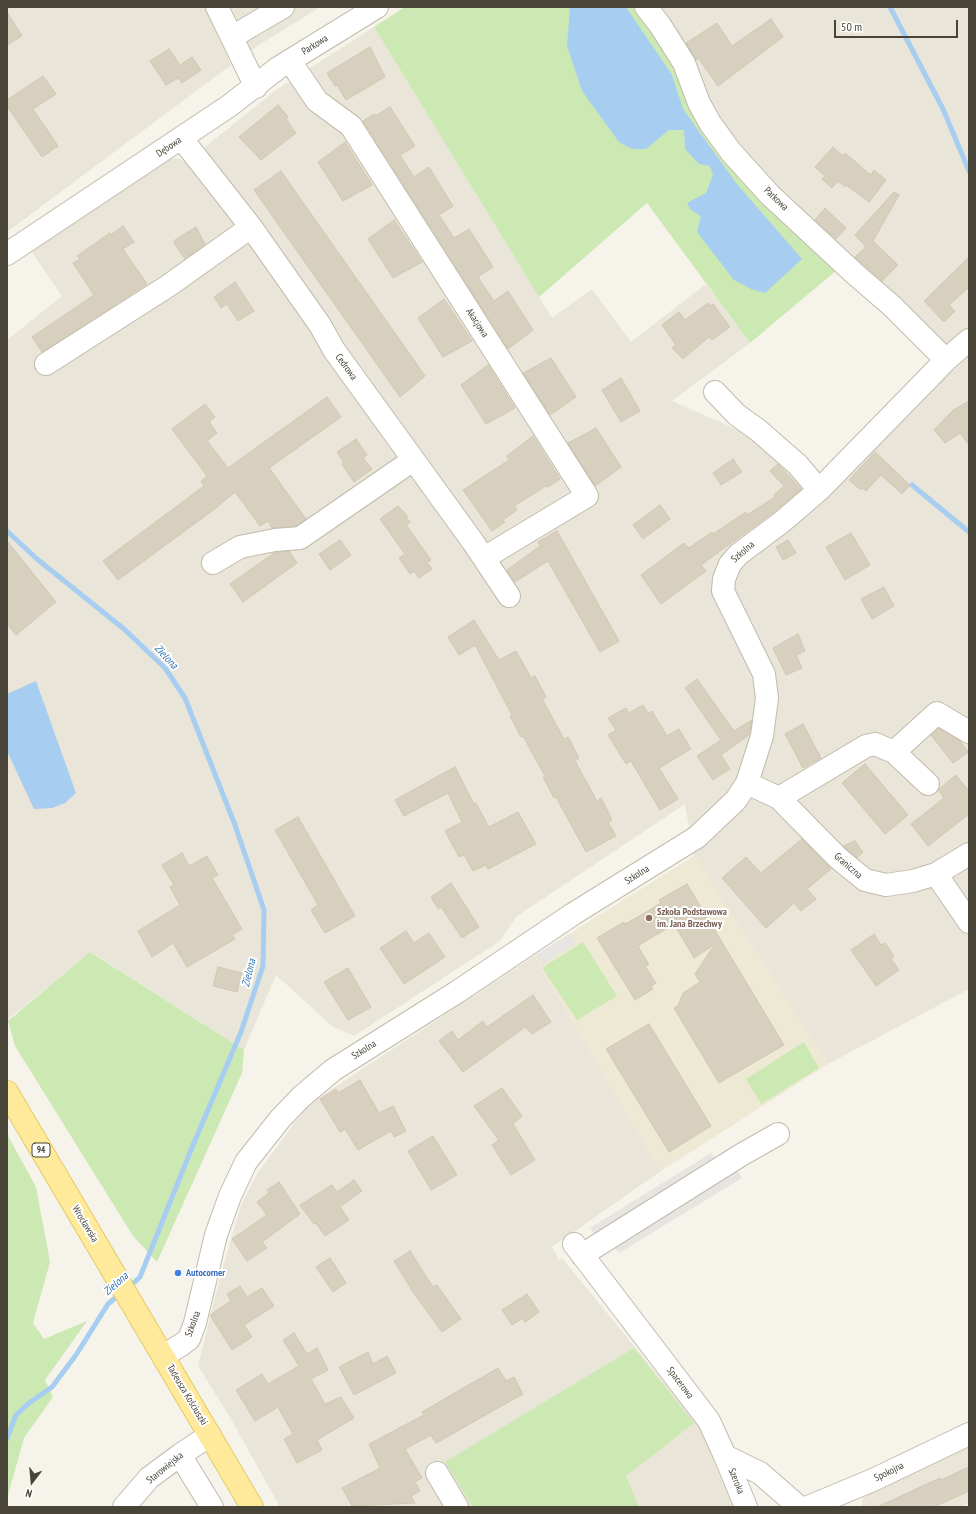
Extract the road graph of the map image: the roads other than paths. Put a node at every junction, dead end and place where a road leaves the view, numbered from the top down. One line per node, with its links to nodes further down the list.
1 (217, 7): 5 (street)
2 (283, 7): 5 (street)
3 (377, 7): 6 (street, Parkowa)
4 (646, 7): 12 (street, Parkowa)
5 (232, 38): 7 (street)
6 (290, 61): 7 (street, Parkowa); 17 (street, Akacjowa)
7 (256, 87): 8 (street, Dębowa)
8 (182, 139): 9 (street, Cedrowa); 10 (street, Dębowa)
9 (251, 227): 13 (street); 15 (street, Cedrowa)
10 (7, 254)
11 (969, 340): 12 (street, Szkolna)
12 (946, 360): 16 (street, Szkolna)
13 (46, 364)
14 (715, 392): 16 (street)
15 (413, 460): 17 (street, Cedrowa); 18 (street)
16 (819, 490): 22 (street, Szkolna)
17 (484, 558): 19 (street, Cedrowa)
18 (212, 562)
19 (509, 596)
20 (969, 732): 21 (street)
21 (894, 752): 23 (street); 24 (street)
22 (747, 783): 24 (street, Graniczna); 30 (street, Szkolna)
23 (928, 784)
24 (779, 798): 26 (street, Graniczna)
25 (969, 854): 26 (street, Graniczna)
26 (936, 874): 27 (street)
27 (969, 922)
28 (7, 1092): 30 (main road, Wrocławska / 94)
29 (778, 1134): 34 (street, Spacerowa)
30 (162, 1356): 32 (main road, Tadeusza Kościuszki / 94)
31 (969, 1434): 42 (street, Spokojna)
32 (210, 1435): 33 (street, Starowiejska); 38 (main road, 94)
33 (180, 1455): 36 (street, Starowiejska); 37 (street)
34 (725, 1456): 40 (street, Szeroka); 41 (street)
35 (436, 1473): 39 (street)
36 (124, 1507)
37 (212, 1507)
38 (252, 1507)
39 (457, 1507)
40 (746, 1507)
41 (798, 1507)
42 (808, 1507)

